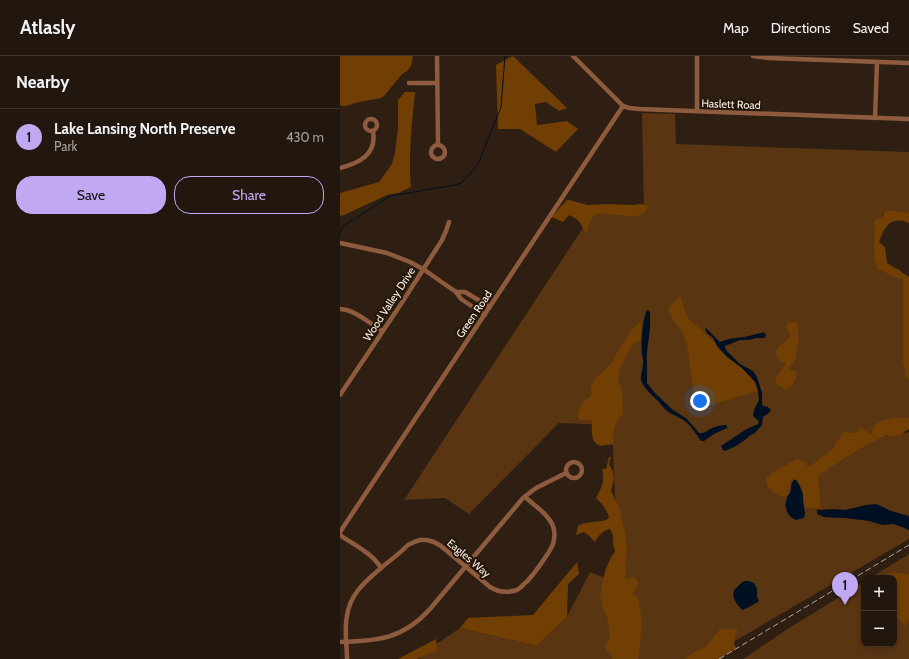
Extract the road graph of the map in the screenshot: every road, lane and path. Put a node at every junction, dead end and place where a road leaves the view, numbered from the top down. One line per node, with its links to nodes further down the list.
1 (437, 56): 7 (street)
2 (573, 56): 9 (street)
3 (697, 56): 10 (street)
4 (753, 56): 5 (street)
5 (877, 62): 6 (street); 11 (street)
6 (909, 63)
7 (437, 82): 8 (street); 14 (street)
8 (409, 83)
9 (623, 106): 10 (street, Haslett Road); 20 (street, Green Road)
10 (697, 111): 11 (street, Haslett Road)
11 (875, 118): 12 (street, Haslett Road)
12 (909, 119)
13 (373, 131): 15 (street)
14 (438, 145)
15 (340, 168)
16 (449, 222): 18 (street, Wood Valley Drive)
17 (340, 243): 18 (street)
18 (423, 269): 19 (street); 23 (street, Wood Valley Drive)
19 (456, 292): 20 (street); 22 (street)
20 (490, 308): 22 (street, Green Road)
21 (340, 309): 23 (street)
22 (485, 315): 27 (street, Green Road)
23 (382, 331): 24 (street, Wood Valley Drive)
24 (340, 395)
25 (566, 473): 26 (street)
26 (525, 497): 29 (street); 29 (street, Eagles Way)
27 (340, 532)
28 (340, 536): 30 (street)
29 (466, 567): 30 (street, Eagles Way); 32 (street)
30 (381, 568): 32 (street, Eagles Way)
31 (340, 642): 32 (street)
32 (347, 642): 33 (street, Eagles Way)
33 (347, 659)

